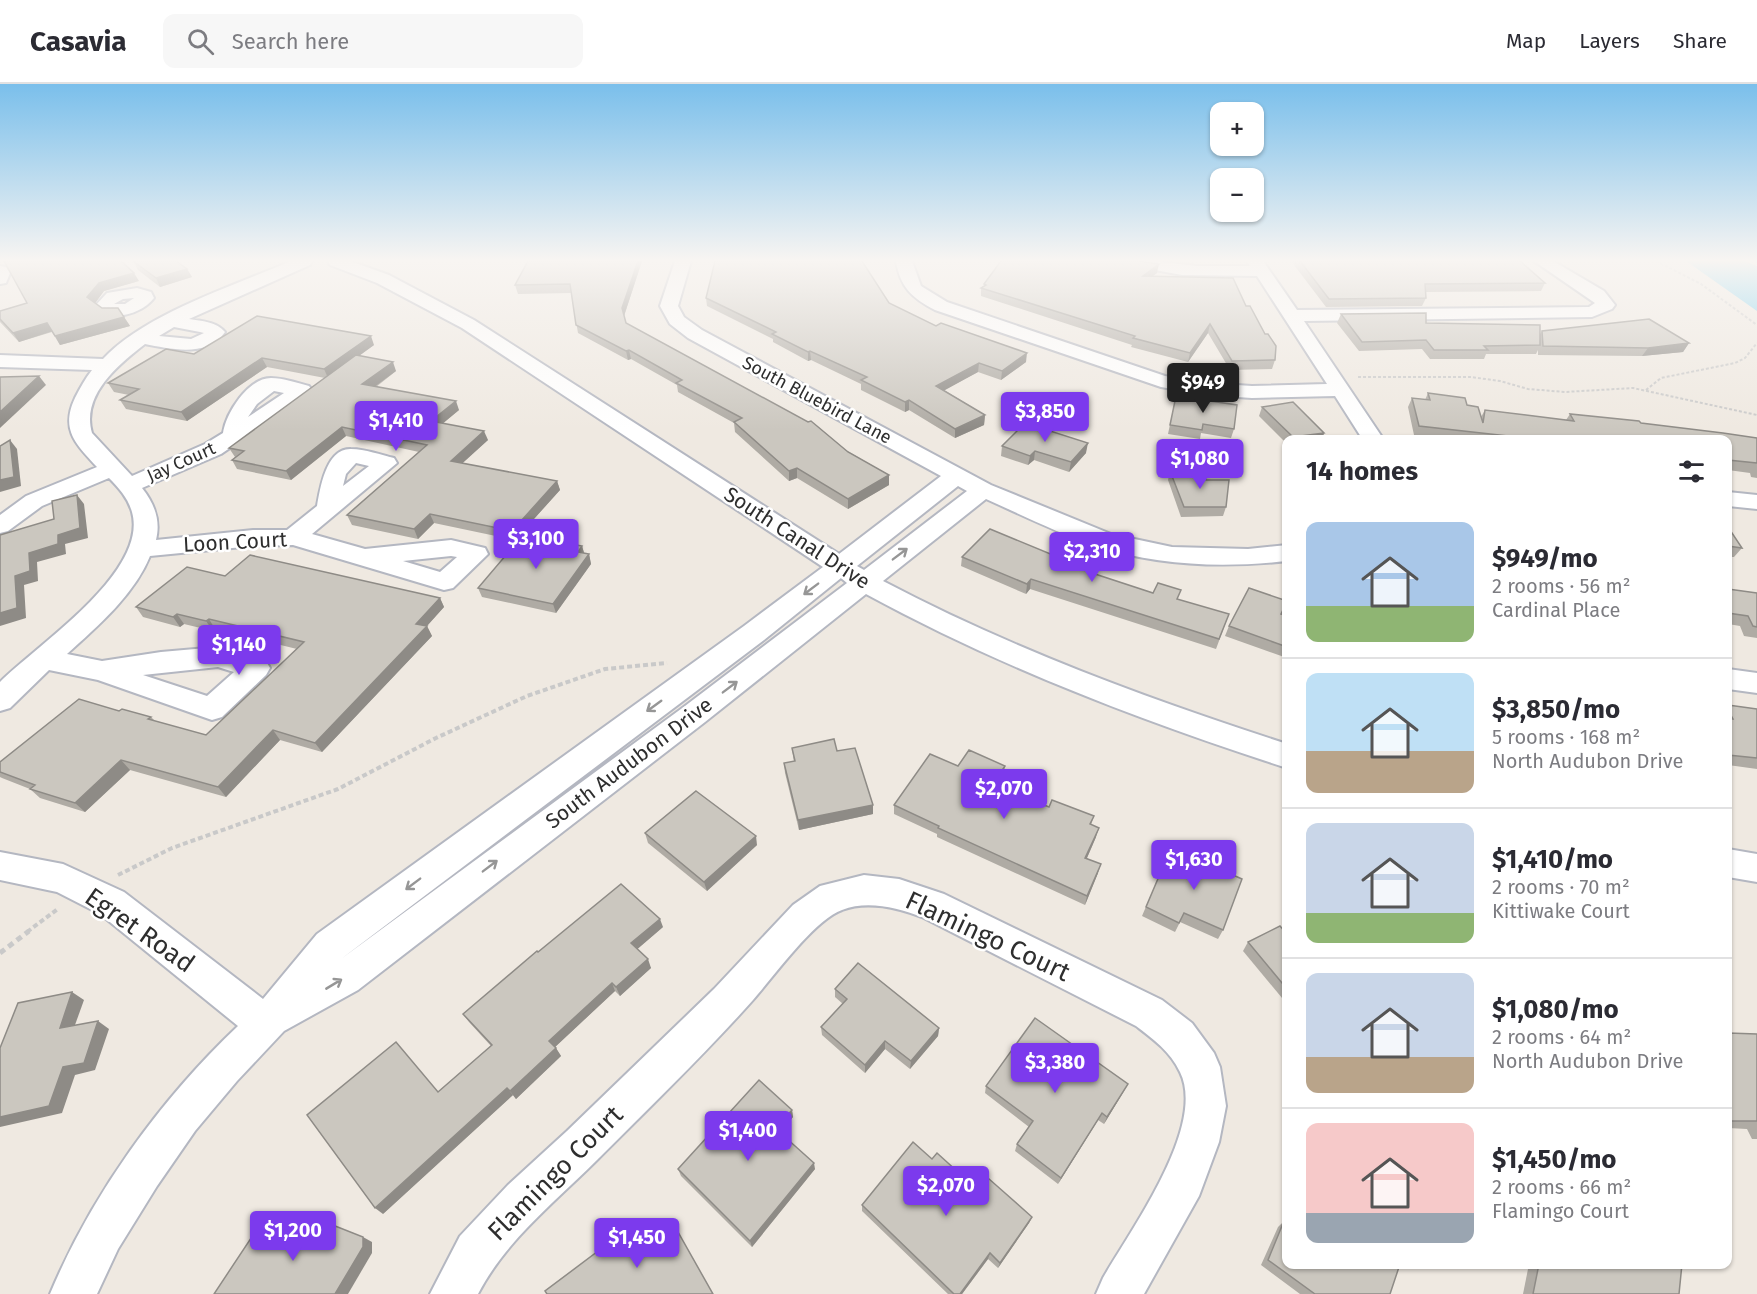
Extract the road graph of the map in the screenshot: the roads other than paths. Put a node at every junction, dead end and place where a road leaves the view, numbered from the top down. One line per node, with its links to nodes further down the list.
1 (456, 317): 25 (street, South Canal Drive)
2 (675, 317): 12 (street, South Bluebird Lane)
3 (976, 317): 9 (street)
4 (1292, 317): 9 (street)
5 (177, 318): 6 (street); 6 (street)
6 (141, 338): 8 (street)
7 (0, 361): 8 (street)
8 (109, 364): 13 (street)
9 (1346, 383): 10 (street)
10 (1372, 435)
11 (233, 437): 13 (street, Jay Court)
12 (956, 476): 14 (street, South Bluebird Lane); 25 (street, South Audubon Drive)
13 (120, 477): 16 (street, Jay Court); 22 (street)
14 (983, 490): 23 (street, South Bluebird Lane); 25 (street, South Audubon Drive, one-way to 14)
15 (1732, 499): 17 (street)
16 (34, 501): 18 (street); 20 (street)
17 (1757, 502)
18 (0, 506)
19 (328, 510): 21 (street)
20 (0, 526)
21 (293, 537): 22 (street, Loon Court); 24 (street, Loon Court)
22 (141, 549): 26 (street)
23 (1282, 554)
24 (363, 557)
25 (852, 575): 31 (street, South Canal Drive); 35 (street, South Audubon Drive)
26 (44, 659): 27 (street); 30 (street)
27 (102, 671)
28 (1732, 680): 29 (street)
29 (1757, 683)
30 (5, 690)
31 (1282, 754)
32 (1732, 864): 34 (street)
33 (0, 866): 35 (street, Egret Road)
34 (1757, 868)
35 (266, 1024): 36 (street, South Audubon Drive)
36 (73, 1294)
37 (453, 1294): 38 (street, Flamingo Court)
38 (1119, 1294)

